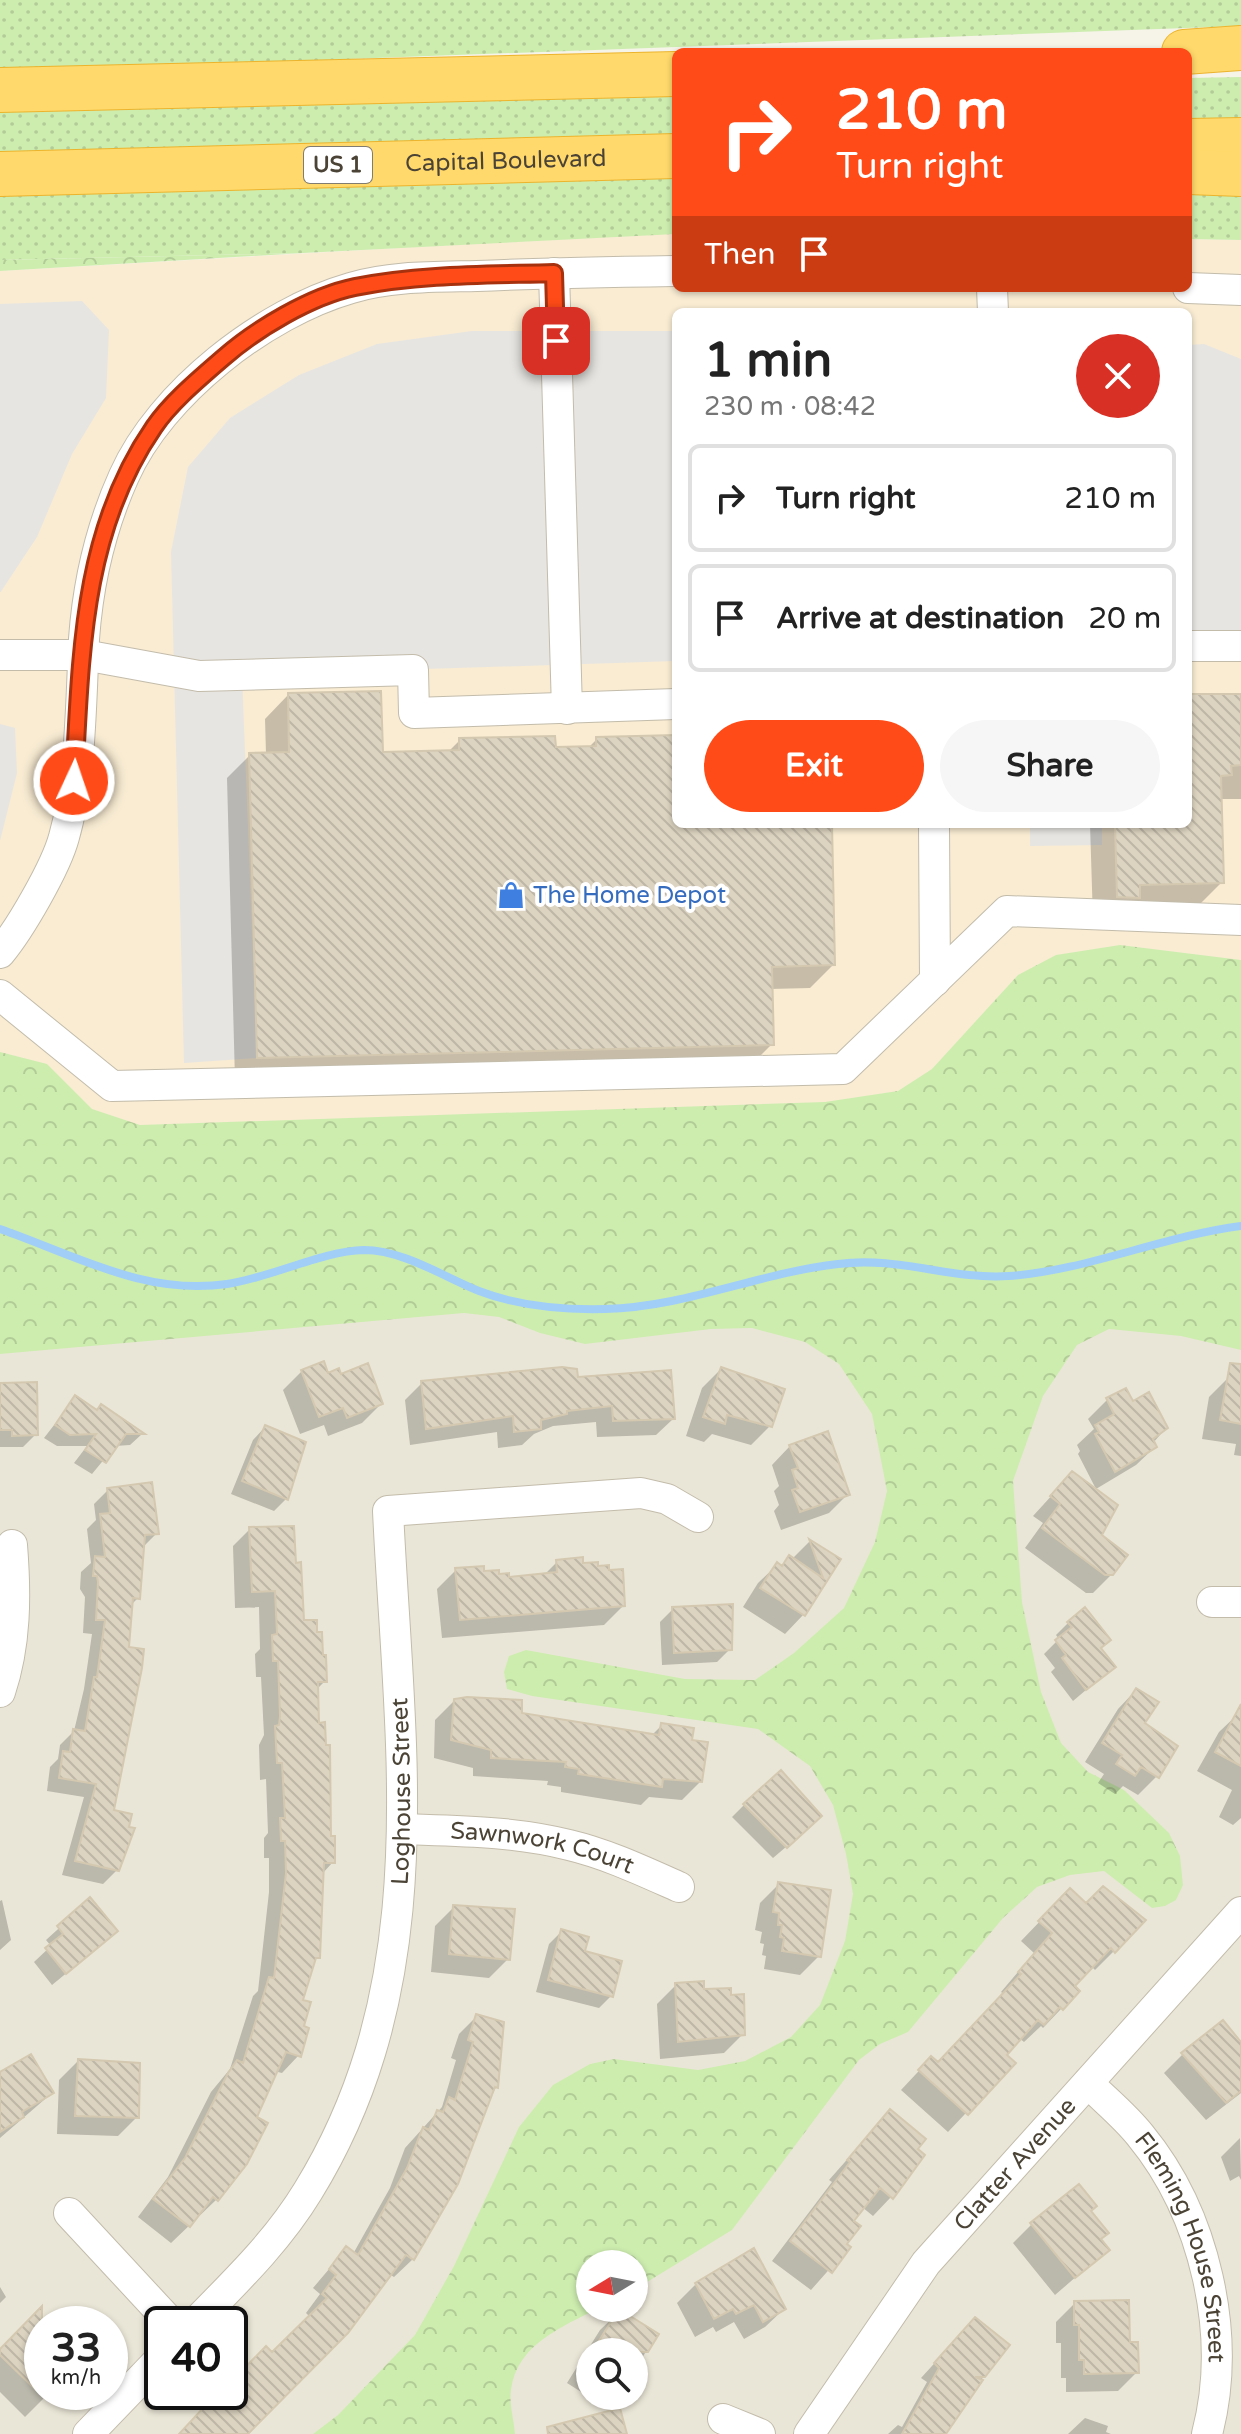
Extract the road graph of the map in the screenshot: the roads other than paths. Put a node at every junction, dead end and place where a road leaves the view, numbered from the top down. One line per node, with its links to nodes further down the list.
1 (1241, 48): 2 (highway)
2 (1192, 51)
3 (1192, 58): 4 (highway)
4 (1241, 58)
5 (672, 74): 6 (highway)
6 (0, 90)
7 (1241, 140): 8 (highway)
8 (1192, 141)
9 (672, 156): 11 (highway, Capital Boulevard / US 1)
10 (1192, 172): 12 (highway)
11 (0, 174)
12 (1241, 174)
13 (672, 271): 14 (street)
14 (554, 273): 20 (street); 22 (street)
15 (1192, 288): 16 (street)
16 (1241, 290)
17 (1192, 646): 18 (street)
18 (1241, 646)
19 (0, 655): 20 (street)
20 (84, 655): 22 (street); 25 (street)
21 (672, 704): 22 (street)
22 (567, 709)
23 (934, 828): 26 (street)
24 (1241, 920): 26 (street)
25 (0, 953)
26 (935, 981): 27 (street)
27 (0, 995)
28 (698, 1517): 31 (street, Loghouse Street)
29 (12, 1545): 30 (street)
30 (0, 1692)
31 (402, 1829): 32 (street, Sawnwork Court); 37 (street, Loghouse Street)
32 (679, 1887)
33 (1241, 1912): 34 (street, Clatter Avenue)
34 (1088, 2083): 42 (street, Clatter Avenue); 43 (street, Fleming House Street)
35 (69, 2213): 36 (street)
36 (155, 2306)
37 (211, 2306)
38 (144, 2376): 40 (street)
39 (723, 2419): 41 (street)
40 (88, 2434)
41 (760, 2434)
42 (809, 2434)
43 (1207, 2434)

